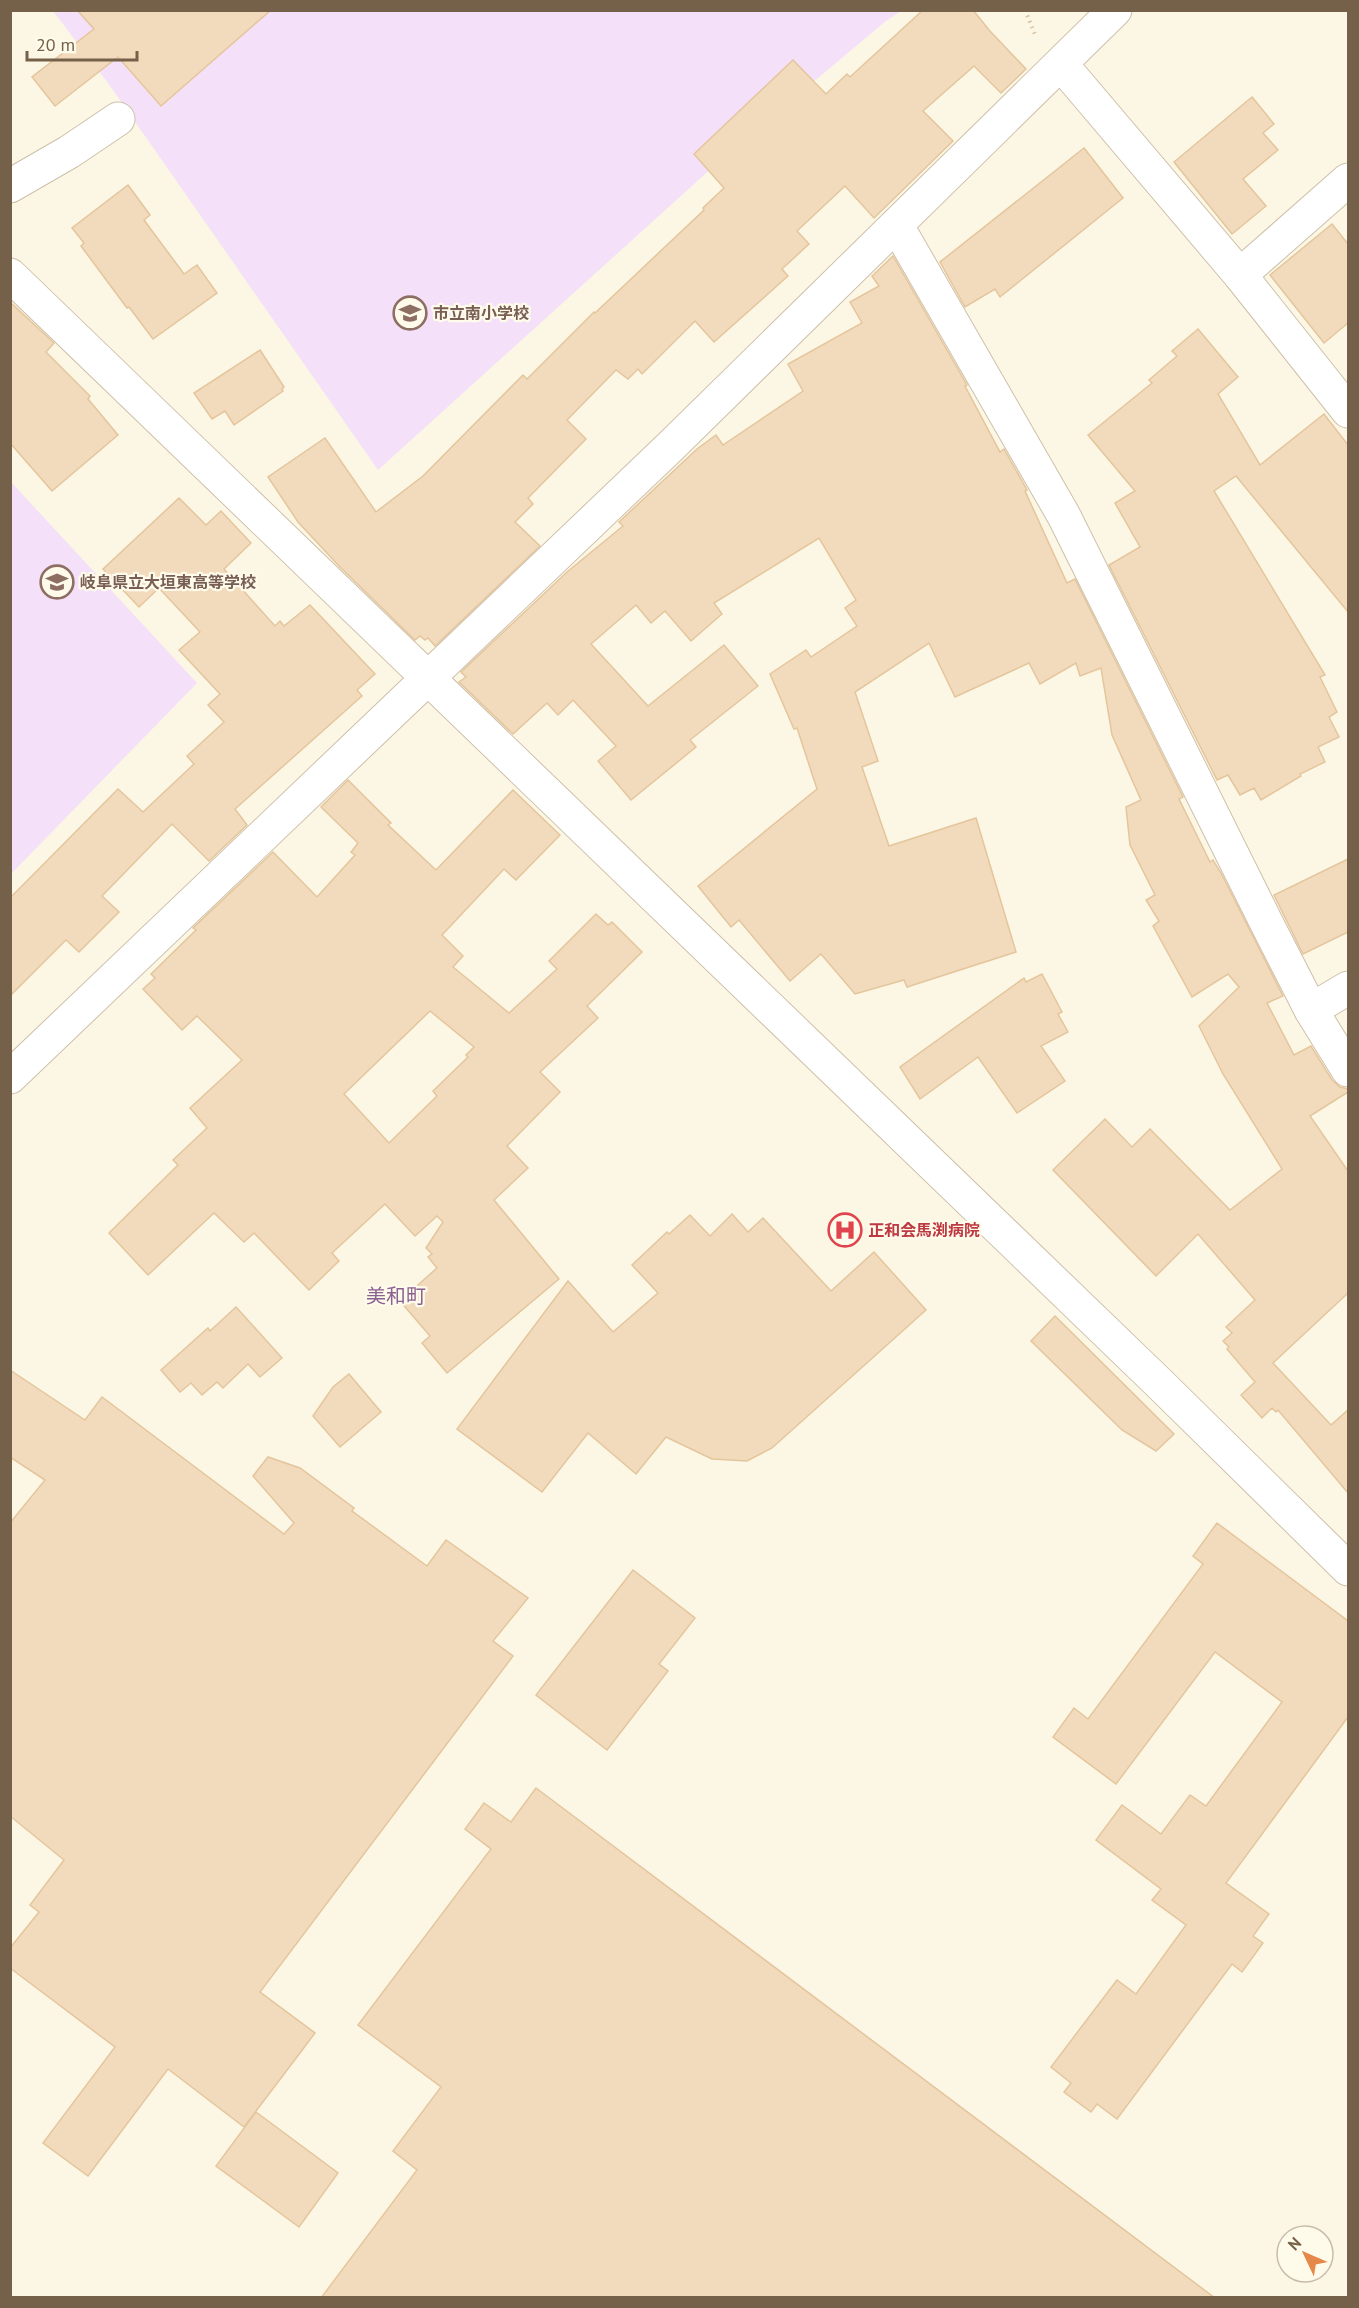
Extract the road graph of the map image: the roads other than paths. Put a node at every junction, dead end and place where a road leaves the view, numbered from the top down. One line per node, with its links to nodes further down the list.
1 (1115, 10): 2 (street)
2 (1061, 64): 6 (street); 8 (street)
3 (117, 119): 5 (street)
4 (1348, 180): 8 (street)
5 (10, 186)
6 (897, 226): 10 (street); 12 (street)
7 (10, 275): 10 (street)
8 (1240, 275): 9 (street)
9 (1348, 411)
10 (426, 678): 14 (street); 15 (street)
11 (1348, 988): 12 (street)
12 (1311, 1010): 13 (street)
13 (1348, 1070)
14 (10, 1077)
15 (1348, 1569)

